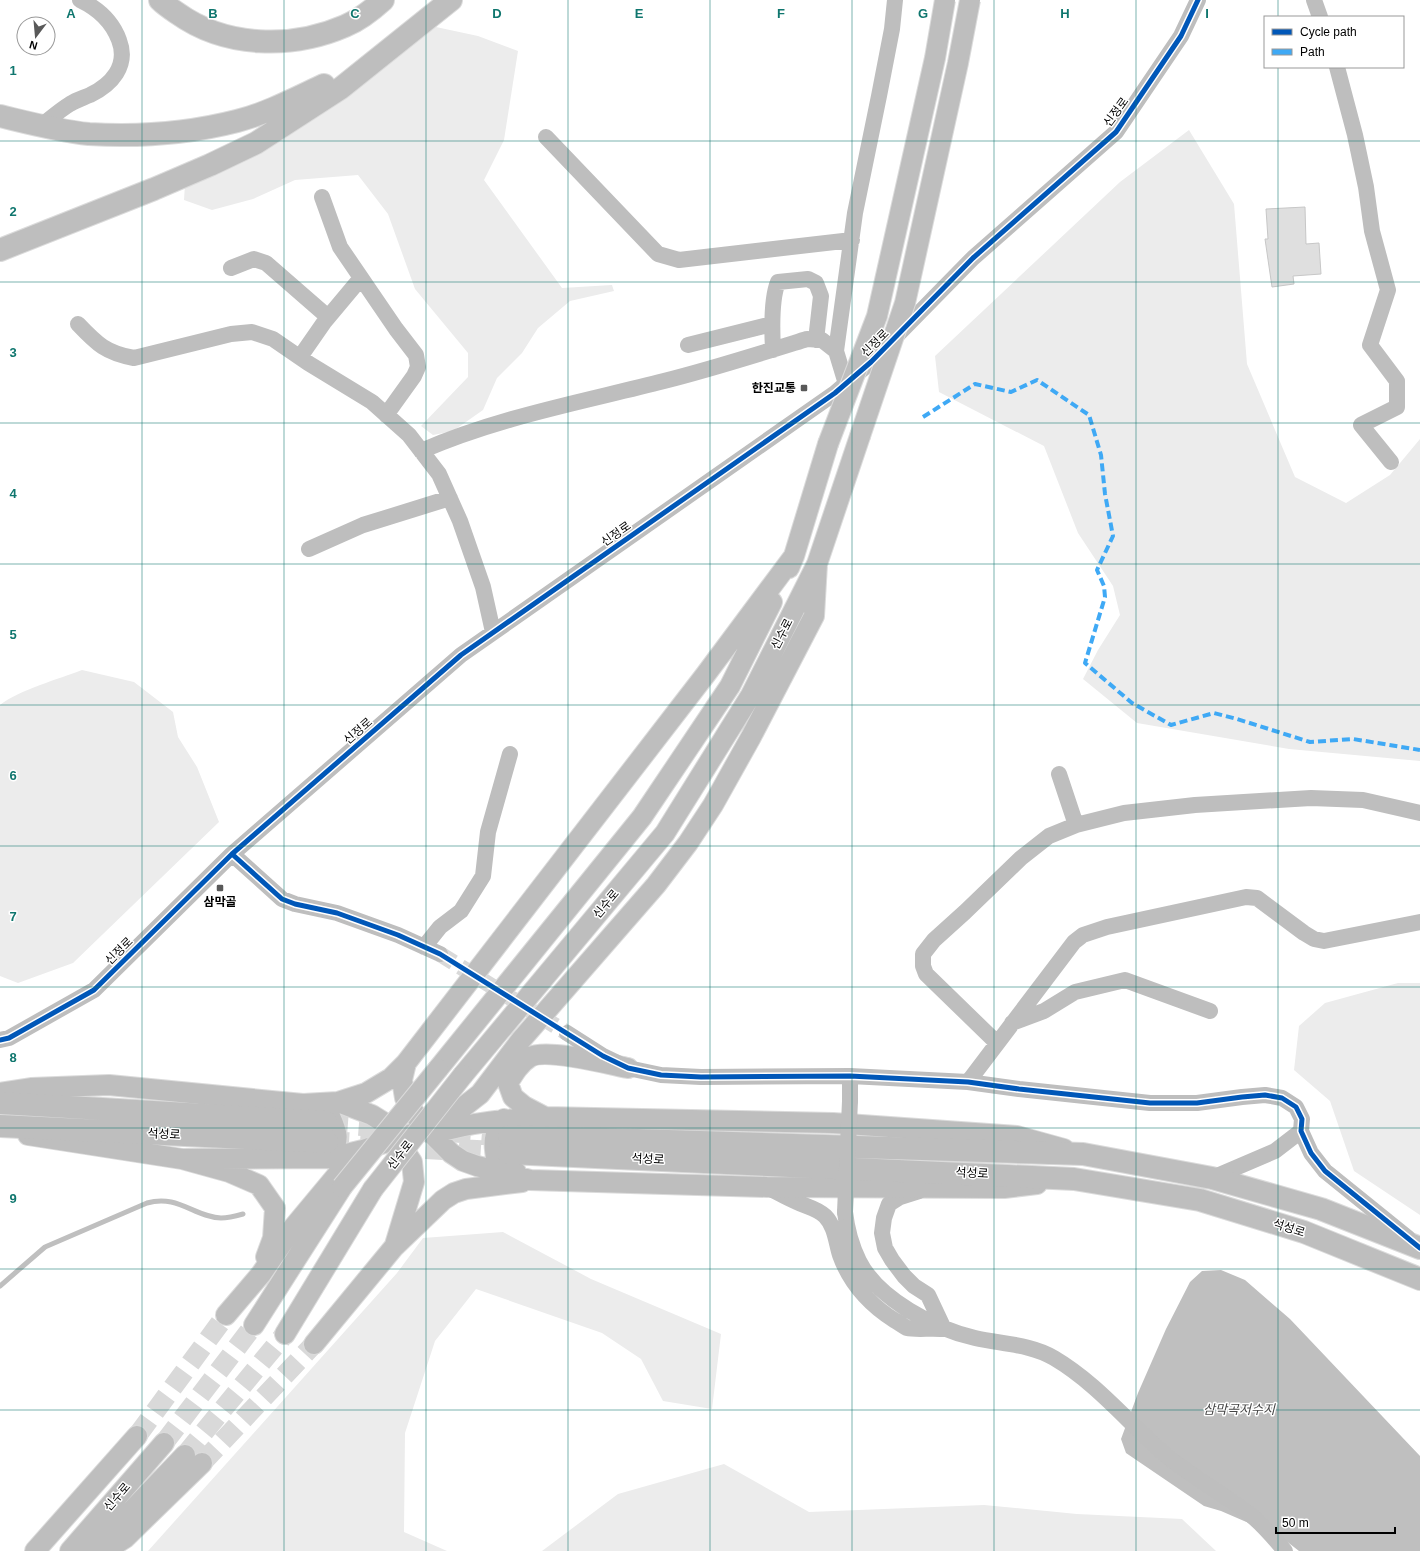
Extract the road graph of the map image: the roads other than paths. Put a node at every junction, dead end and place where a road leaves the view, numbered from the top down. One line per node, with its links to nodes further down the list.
1 (80, 0): 14 (street)
2 (160, 0): 3 (highway)
3 (383, 0)
4 (451, 0): 11 (highway)
5 (895, 0): 17 (street)
6 (945, 0): 35 (main road, 신수로, bridge)
7 (970, 0): 36 (main road, 신수로, bridge)
8 (1198, 0): 29 (street, 신정로)
9 (1314, 0): 10 (street)
10 (1320, 16)
11 (395, 43): 14 (highway); 18 (highway)
12 (1337, 68): 32 (street)
13 (0, 116): 14 (highway)
14 (41, 126)
15 (546, 137): 17 (street)
16 (322, 197): 20 (street)
17 (852, 240): 27 (street)
18 (0, 250)
19 (231, 268): 21 (street)
20 (361, 278): 21 (street); 30 (street)
21 (328, 317): 28 (street)
22 (78, 324): 28 (street)
23 (772, 324): 24 (street); 25 (street); 26 (street)
24 (816, 340): 26 (street); 27 (street)
25 (688, 345)
26 (773, 350): 31 (street)
27 (836, 351): 29 (street)
28 (300, 357): 30 (street)
29 (846, 384): 37 (street, 신정로)
30 (386, 414): 31 (street)
31 (421, 451): 33 (street)
32 (1390, 462)
33 (450, 498): 34 (street); 37 (street)
34 (309, 549)
35 (794, 556): 52 (main road); 81 (main road, 신수로, bridge)
36 (817, 564): 50 (main road); 83 (main road, 신수로, bridge)
37 (493, 632): 42 (street, 신정로)
38 (510, 754): 44 (street)
39 (1059, 774): 41 (street)
40 (1420, 813): 41 (street)
41 (1076, 825): 51 (street)
42 (232, 854): 44 (street); 49 (street, 신정로)
43 (1420, 922): 47 (street)
44 (424, 947): 45 (street)
45 (440, 954)
46 (1210, 1011): 47 (street)
47 (1012, 1023): 51 (street)
48 (567, 1033): 53 (street)
49 (0, 1040)
50 (521, 1040): 56 (main road); 65 (main road)
51 (997, 1043): 55 (street)
52 (406, 1063): 58 (main road); 65 (main road)
53 (628, 1068): 54 (street); 56 (main road)
54 (850, 1076): 55 (street); 82 (street, bridge)
55 (968, 1082): 64 (street)
56 (508, 1083): 61 (main road)
57 (0, 1093): 60 (main road)
58 (338, 1102): 60 (main road); 68 (main road)
59 (0, 1103): 67 (highway, 석성로)
60 (303, 1104): 67 (main road)
61 (545, 1117): 66 (main road); 69 (main road)
62 (0, 1126): 67 (highway, 석성로)
63 (0, 1130): 70 (main road)
64 (1301, 1131): 71 (street); 77 (street)
65 (430, 1132): 66 (main road); 68 (main road); 73 (main road)
66 (507, 1136): 69 (highway, 석성로); 72 (highway, 석성로); 73 (main road)
67 (328, 1141): 68 (main road); 70 (main road)
68 (399, 1142): 76 (main road); 78 (main road)
69 (1083, 1154): 71 (highway, 석성로)
70 (182, 1159): 78 (main road)
71 (1212, 1178): 77 (highway, 석성로)
72 (1074, 1179): 75 (main road); 79 (highway, 석성로)
73 (530, 1180): 74 (main road); 76 (main road)
74 (767, 1188): 75 (main road); 82 (street)
75 (928, 1188): 82 (street)
76 (394, 1247): 84 (main road)
77 (1420, 1248)
78 (261, 1274): 80 (main road)
79 (1420, 1279)
80 (226, 1315)
81 (254, 1325)
82 (944, 1329): 91 (street)
83 (285, 1334)
84 (314, 1344)
85 (137, 1436): 87 (main road)
86 (164, 1443): 88 (main road, 신수로)
87 (35, 1551)
88 (70, 1551)
89 (93, 1551): 90 (main road, 신수로)
90 (105, 1551)
91 (1285, 1551)

